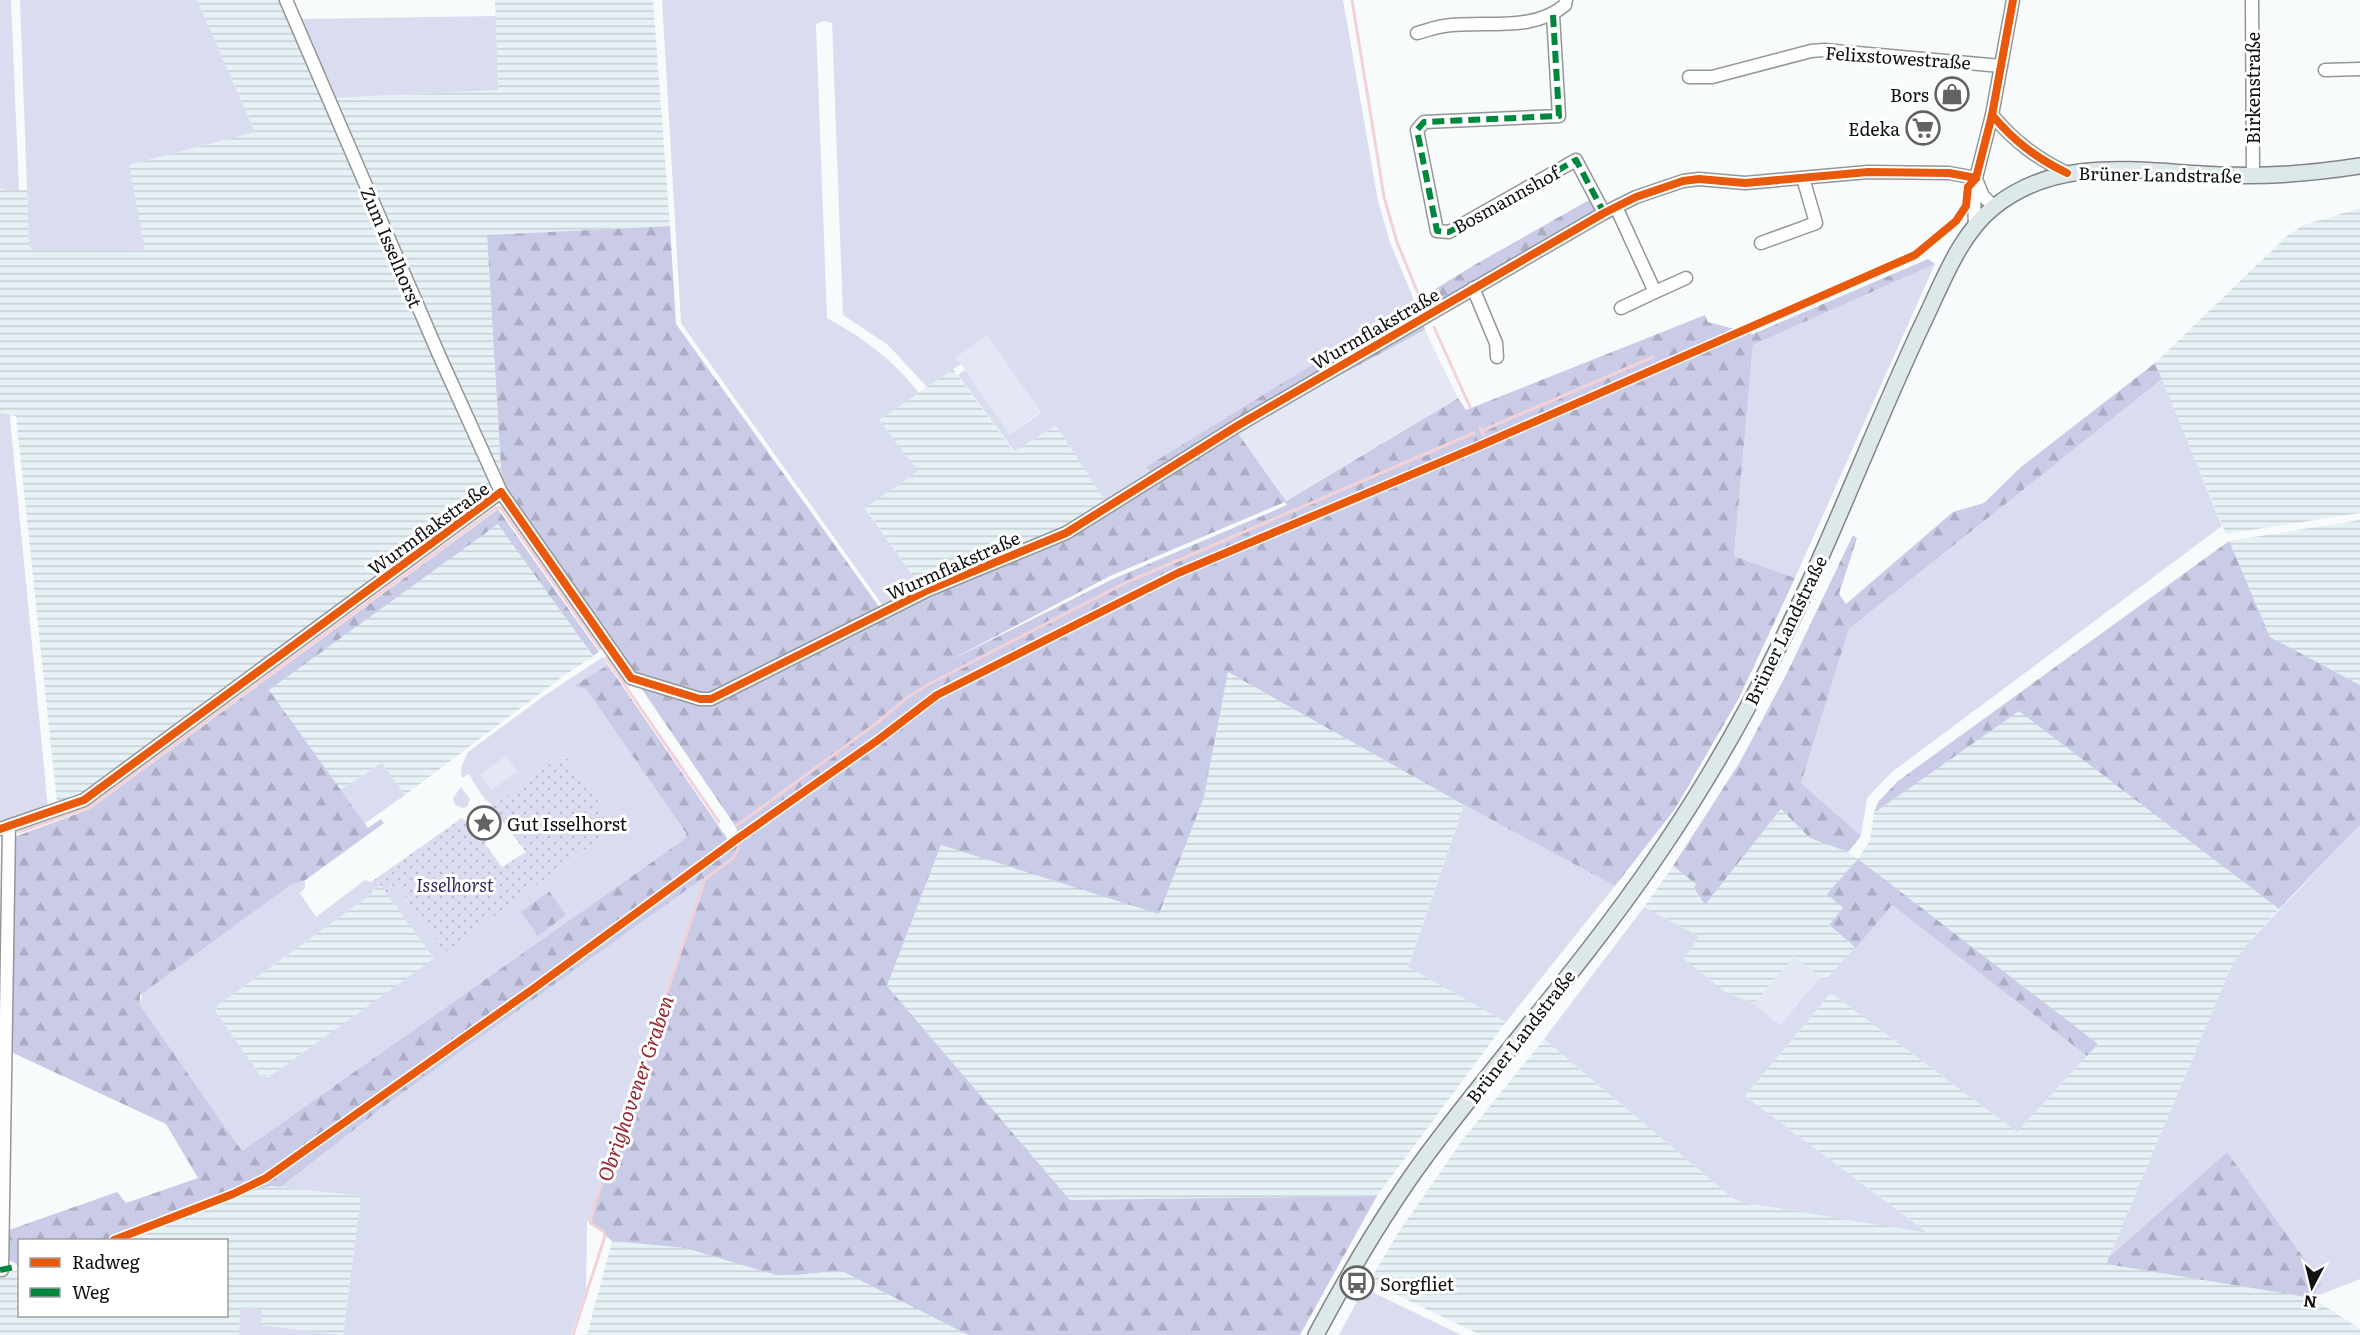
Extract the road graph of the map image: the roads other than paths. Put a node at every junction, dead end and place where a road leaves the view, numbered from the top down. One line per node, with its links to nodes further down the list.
1 (286, 0): 27 (street, Zum Isselhorst)
2 (1566, 0): 5 (street)
3 (2013, 0): 7 (street)
4 (2252, 0): 14 (street, Birkenstraße)
5 (1553, 15): 6 (street); 19 (street, Bosmannshof)
6 (1417, 33)
7 (2001, 66): 10 (street, Felixstowestraße); 11 (street)
8 (2360, 69): 9 (street)
9 (2325, 70)
10 (1689, 77)
11 (1992, 115): 13 (street); 16 (street)
12 (2360, 166): 14 (main road, Brüner Landstraße)
13 (2067, 172): 14 (main road, Brüner Landstraße); 18 (main road, Brüner Landstraße)
14 (2253, 176)
15 (1803, 178): 16 (street, Wurmflakstraße); 17 (street, Wurmflakstraße); 21 (street)
16 (1976, 178): 18 (street); 20 (street)
17 (1616, 207): 19 (street, Wurmflakstraße); 24 (street)
18 (1994, 207): 20 (main road, Brüner Landstraße)
19 (1604, 213): 23 (street, Wurmflakstraße)
20 (1975, 227): 30 (main road, Brüner Landstraße)
21 (1761, 243)
22 (1686, 278): 24 (street)
23 (1473, 288): 26 (street); 27 (street, Wurmflakstraße)
24 (1655, 292): 25 (street)
25 (1621, 308)
26 (1497, 357)
27 (501, 492): 28 (street, Wurmflakstraße)
28 (4, 828): 29 (street)
29 (2, 1270)
30 (1316, 1335)

